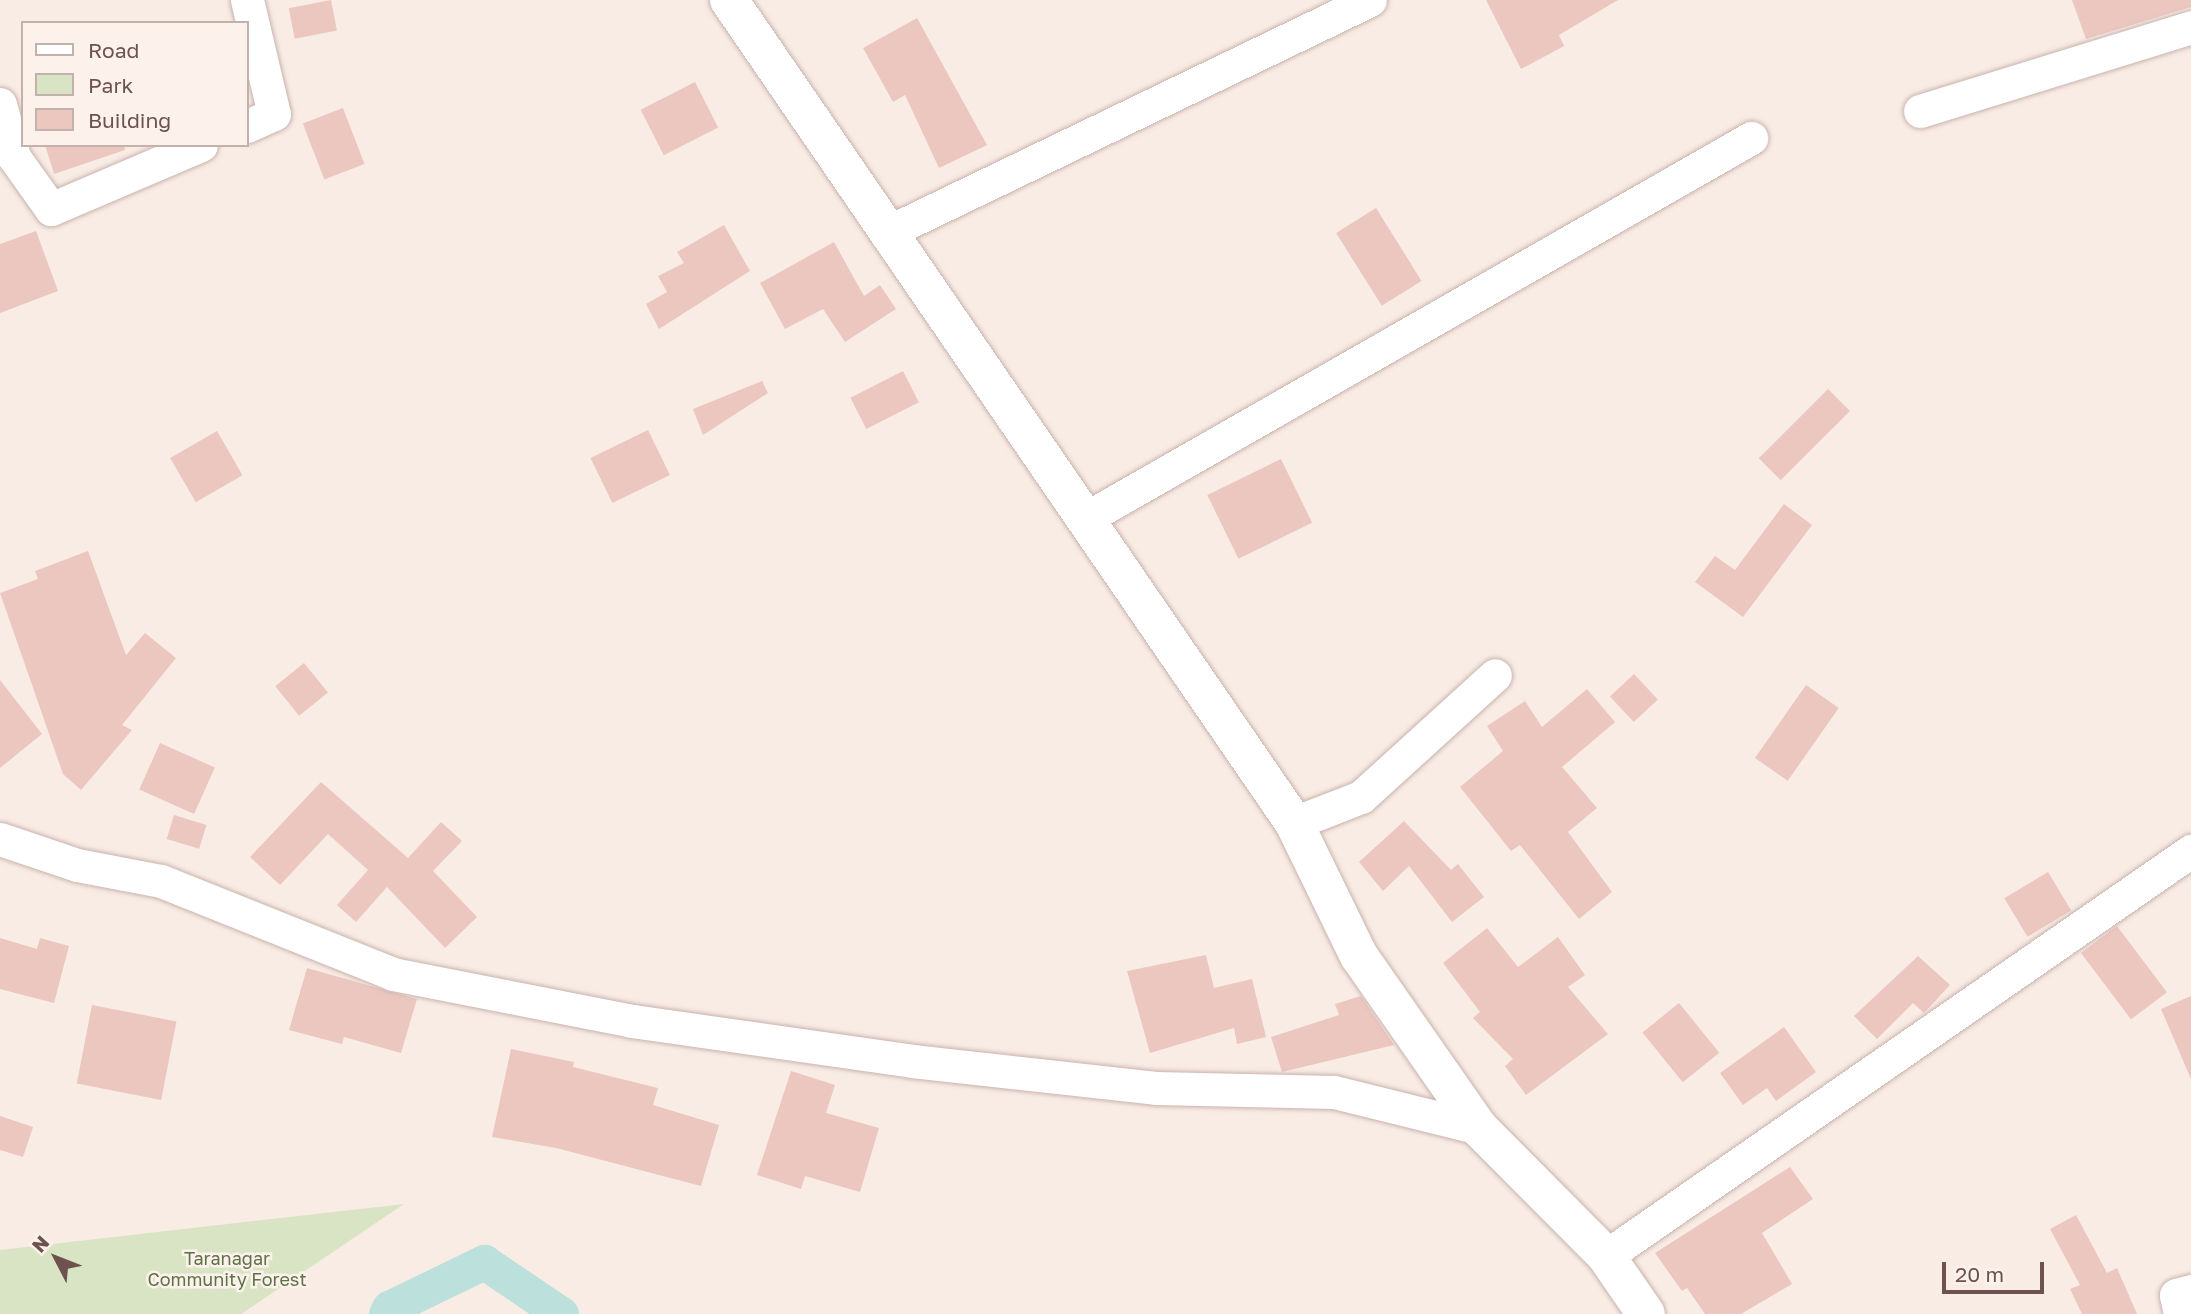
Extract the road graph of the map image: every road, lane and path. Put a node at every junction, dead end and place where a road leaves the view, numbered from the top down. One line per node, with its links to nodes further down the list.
1 (247, 0): 7 (street)
2 (729, 0): 10 (street)
3 (1370, 0): 10 (street)
4 (2191, 27): 6 (street)
5 (0, 104): 9 (street)
6 (1920, 111)
7 (248, 126)
8 (1751, 138): 11 (street)
9 (196, 147)
10 (886, 233): 11 (street)
11 (1088, 517): 13 (street)
12 (1495, 675): 13 (street)
13 (1294, 823): 16 (street)
14 (0, 839): 16 (street)
15 (2191, 851): 17 (street)
16 (1479, 1128): 17 (street)
17 (1606, 1256): 19 (street)
18 (2191, 1291): 20 (street)
19 (1646, 1314)
20 (2180, 1314)

